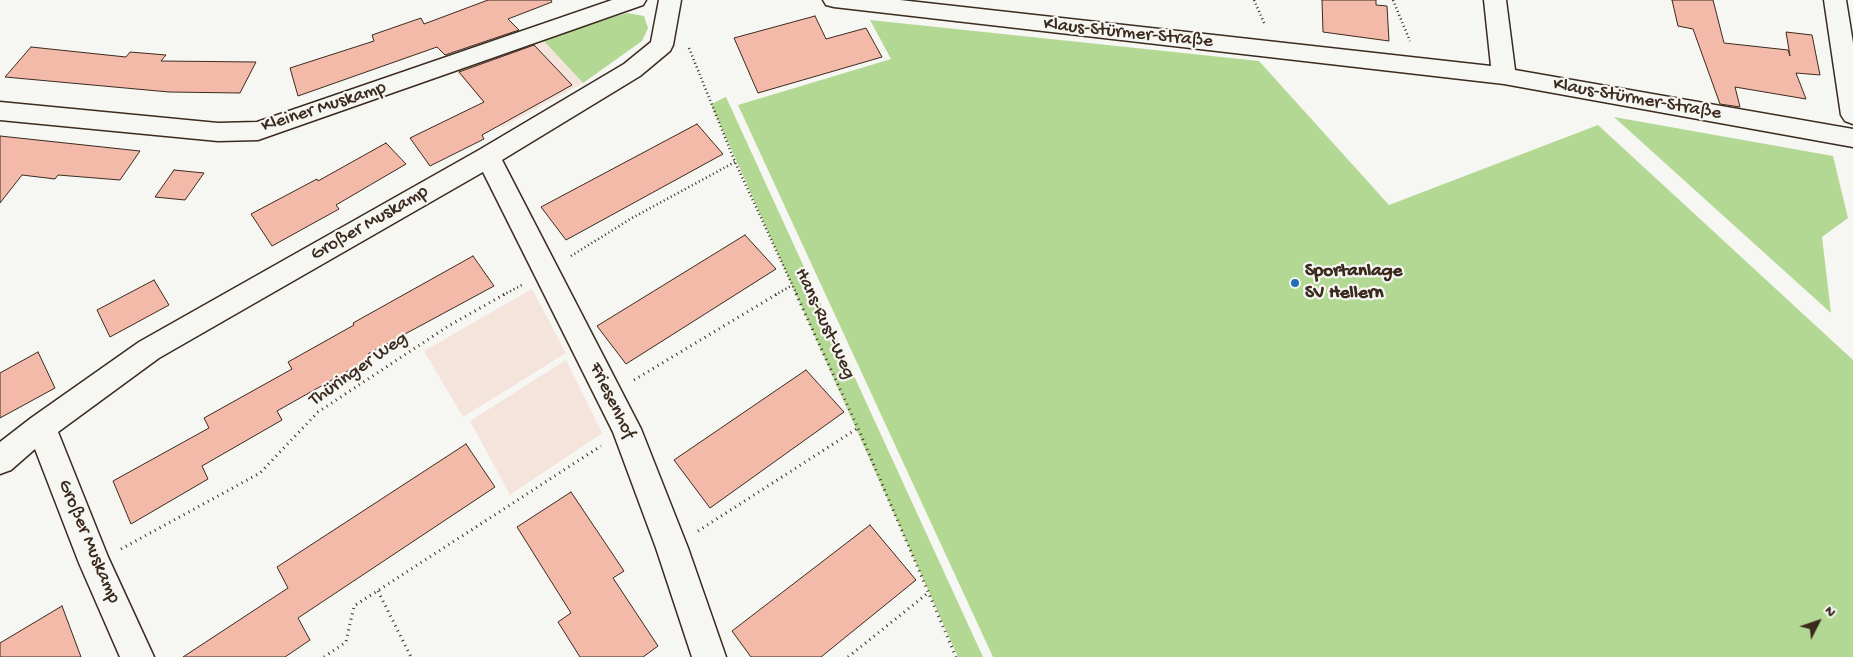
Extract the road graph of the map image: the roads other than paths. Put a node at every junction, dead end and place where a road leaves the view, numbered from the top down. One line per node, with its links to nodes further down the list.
1 (635, 0): 7 (street, Kleiner Muskamp)
2 (670, 0): 10 (street, Großer Muskamp)
3 (834, 0): 6 (street, Klaus-Stürmer-Straße)
4 (1495, 0): 6 (street)
5 (1842, 14): 8 (street)
6 (1504, 76): 9 (street, Klaus-Stürmer-Straße)
7 (0, 111)
8 (1853, 115)
9 (1853, 138)
10 (488, 157): 11 (street, Großer Muskamp); 14 (street, Friesenhof)
11 (41, 427): 12 (street, Großer Muskamp); 13 (street, Großer Muskamp)
12 (0, 460)
13 (137, 657)
14 (709, 657)

